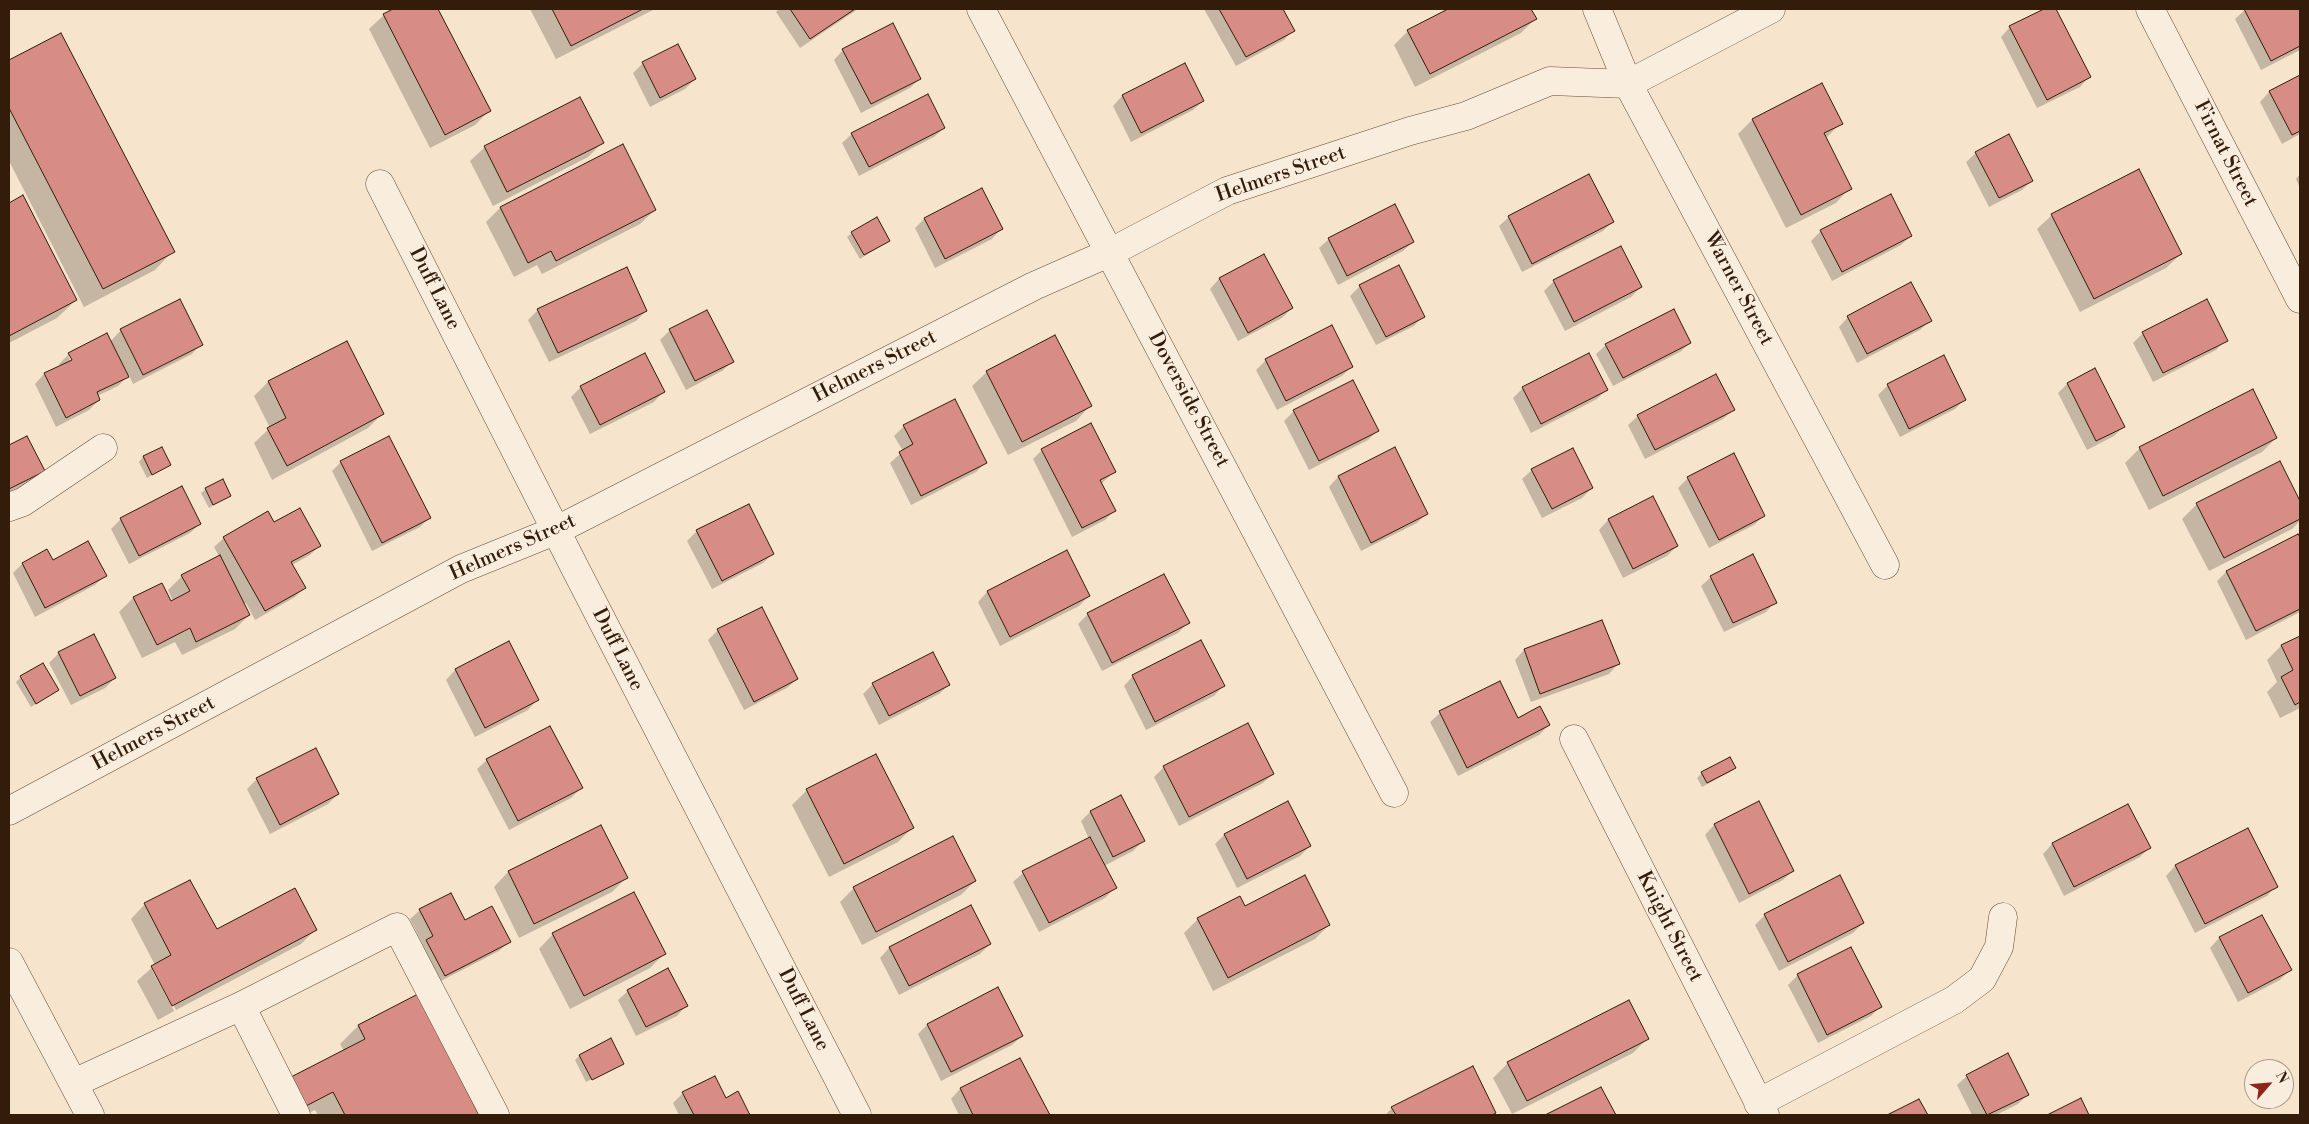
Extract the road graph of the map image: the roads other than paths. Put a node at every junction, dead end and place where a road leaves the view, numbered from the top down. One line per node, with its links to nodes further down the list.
1 (981, 9): 7 (street, Doverside Street)
2 (1597, 9): 5 (street, Warner Street)
3 (1771, 9): 5 (street, Helmers Street)
4 (2150, 9): 8 (street, Firnat Street)
5 (1628, 84): 7 (street, Helmers Street); 12 (street, Warner Street)
6 (380, 184): 11 (street, Duff Lane)
7 (1110, 252): 11 (street, Helmers Street); 14 (street, Doverside Street)
8 (2300, 299)
9 (104, 448): 10 (street)
10 (9, 507)
11 (557, 530): 15 (street, Helmers Street); 23 (street, Duff Lane)
12 (1885, 565)
13 (1574, 739): 20 (street, Knight Street)
14 (1394, 793)
15 (9, 811)
16 (2003, 916): 20 (street)
17 (9, 962): 19 (street)
18 (241, 1006): 19 (street); 21 (street); 22 (street)
19 (79, 1105)
20 (1761, 1109)
21 (296, 1115)
22 (494, 1115)
23 (857, 1115)

